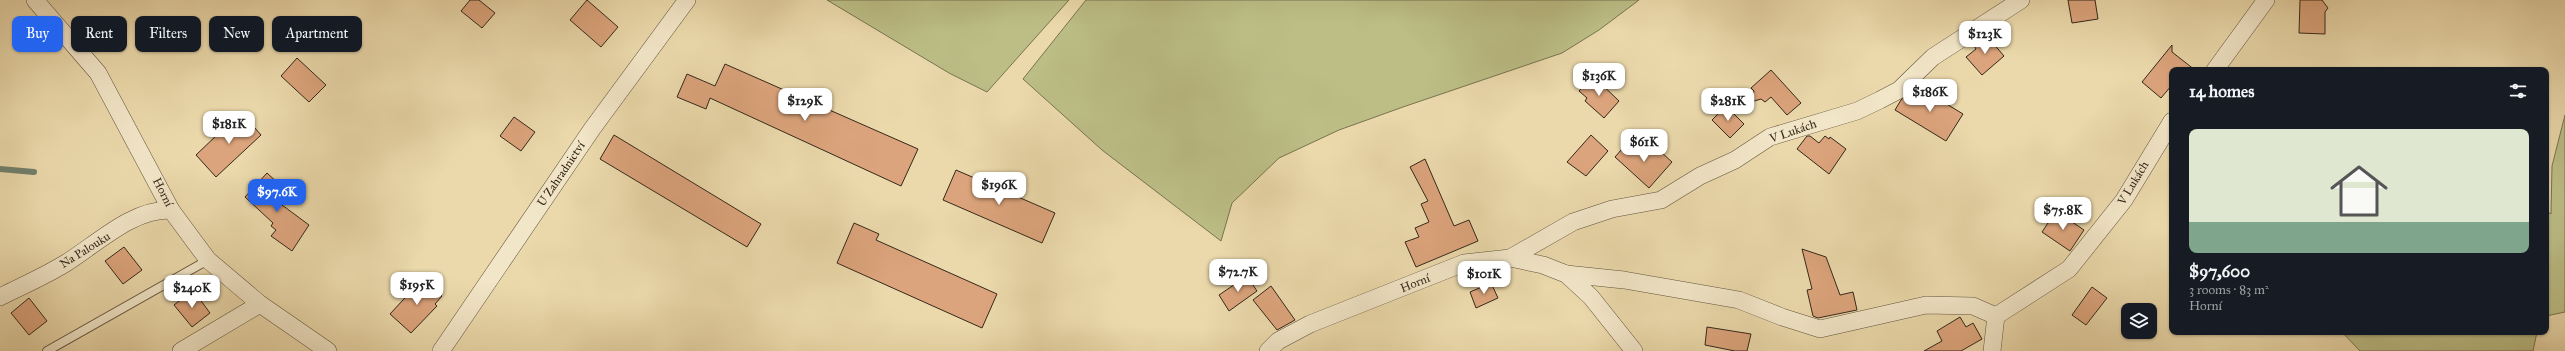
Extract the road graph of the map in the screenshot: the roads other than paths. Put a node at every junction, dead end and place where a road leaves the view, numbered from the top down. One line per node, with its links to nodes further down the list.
1 (34, 0): 7 (street, Horní)
2 (687, 0): 17 (street, U Zahradnictví)
3 (2021, 0): 8 (street, V Lukách)
4 (2266, 0): 5 (street)
5 (2217, 67)
6 (2169, 126): 13 (street, V Lukách)
7 (172, 210): 9 (street, Horní); 11 (street, Na Palouku)
8 (1510, 258): 10 (street, Horní); 18 (street, Horní)
9 (208, 260): 12 (street, Horní); 14 (lane)
10 (1566, 274): 13 (street); 19 (street, Horní)
11 (0, 297)
12 (260, 304): 15 (street); 16 (street, Horní)
13 (1996, 316): 20 (street)
14 (47, 351)
15 (181, 351)
16 (328, 351)
17 (441, 351)
18 (1268, 351)
19 (1634, 351)
20 (1992, 351)

